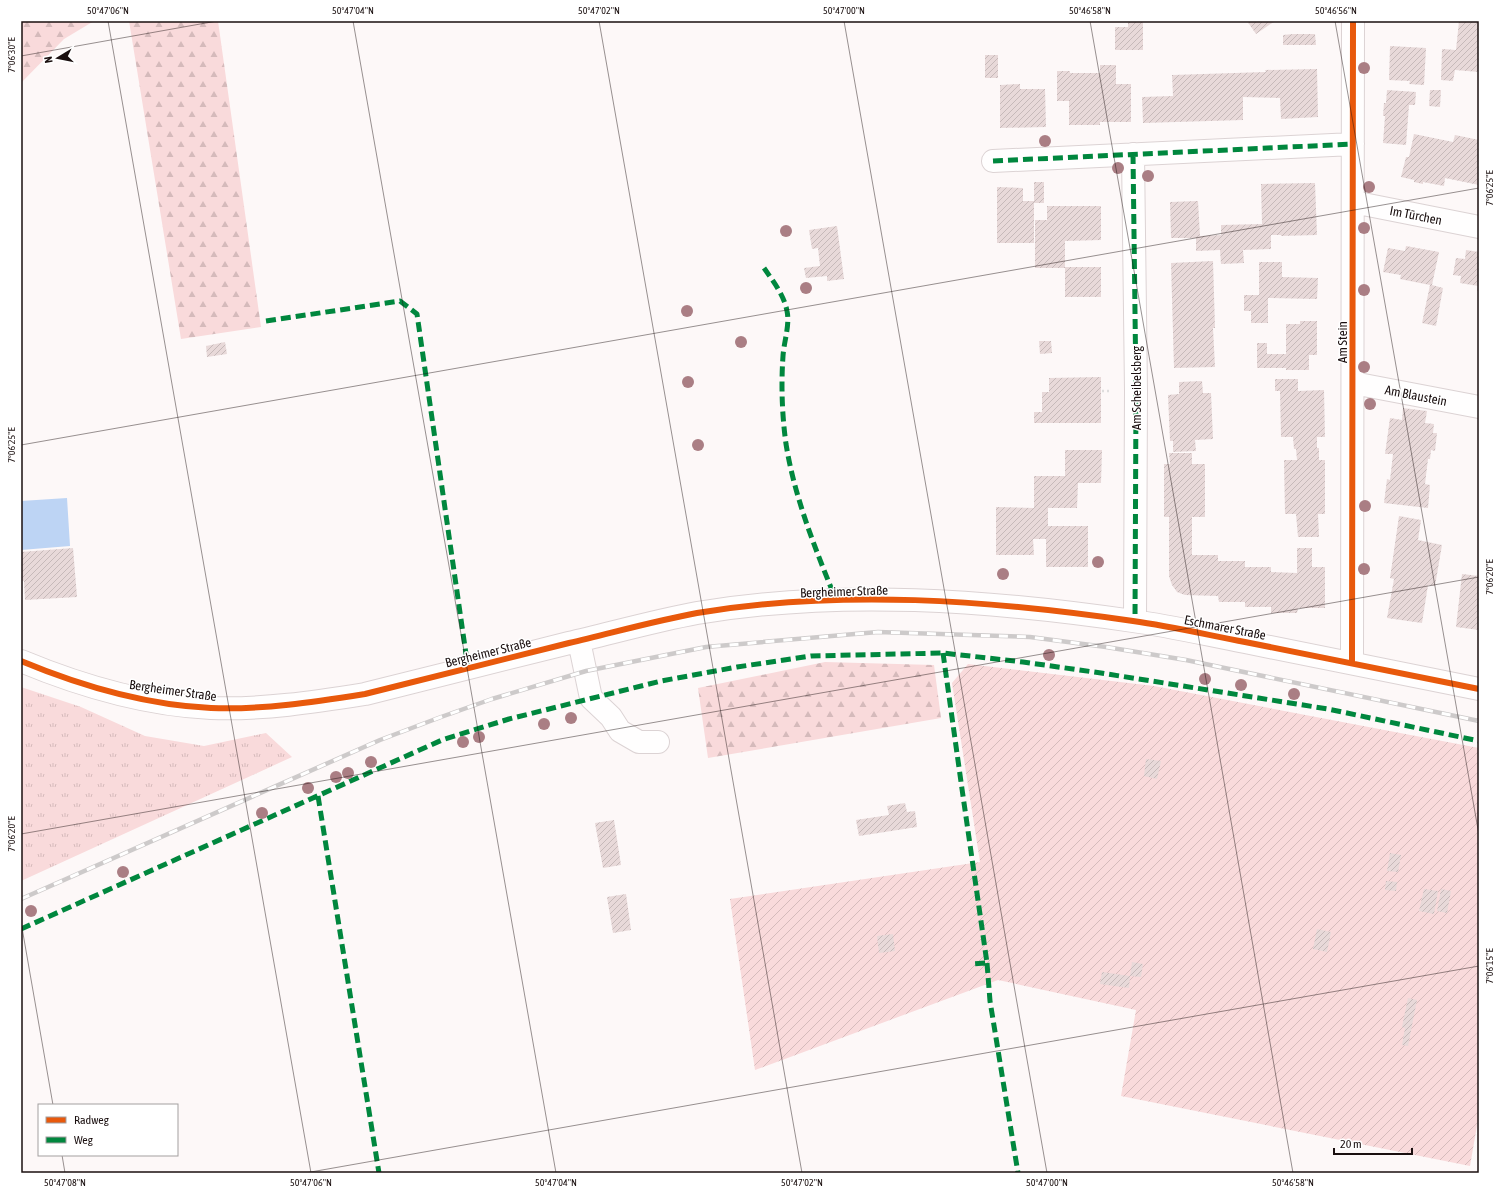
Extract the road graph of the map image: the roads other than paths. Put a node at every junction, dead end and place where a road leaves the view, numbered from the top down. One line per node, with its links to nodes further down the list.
1 (1353, 21): 2 (street, Am Stein)
2 (1353, 144): 3 (street); 5 (street, Am Stein)
3 (1133, 154): 4 (street); 10 (street, Am Scheibelsberg)
4 (993, 161)
5 (1353, 202): 6 (street, Im Türchen); 7 (street, Am Stein)
6 (1479, 227)
7 (1352, 383): 8 (street, Am Blaustein); 13 (street, Am Stein)
8 (1479, 408)
9 (965, 602): 10 (street, Eschmarer Straße); 11 (street, Bergheimer Straße)
10 (1136, 621): 13 (street, Eschmarer Straße)
11 (579, 641): 12 (street, Bergheimer Straße); 15 (street)
12 (21, 661)
13 (1352, 662): 14 (street, Eschmarer Straße)
14 (1479, 689)
15 (658, 742)

